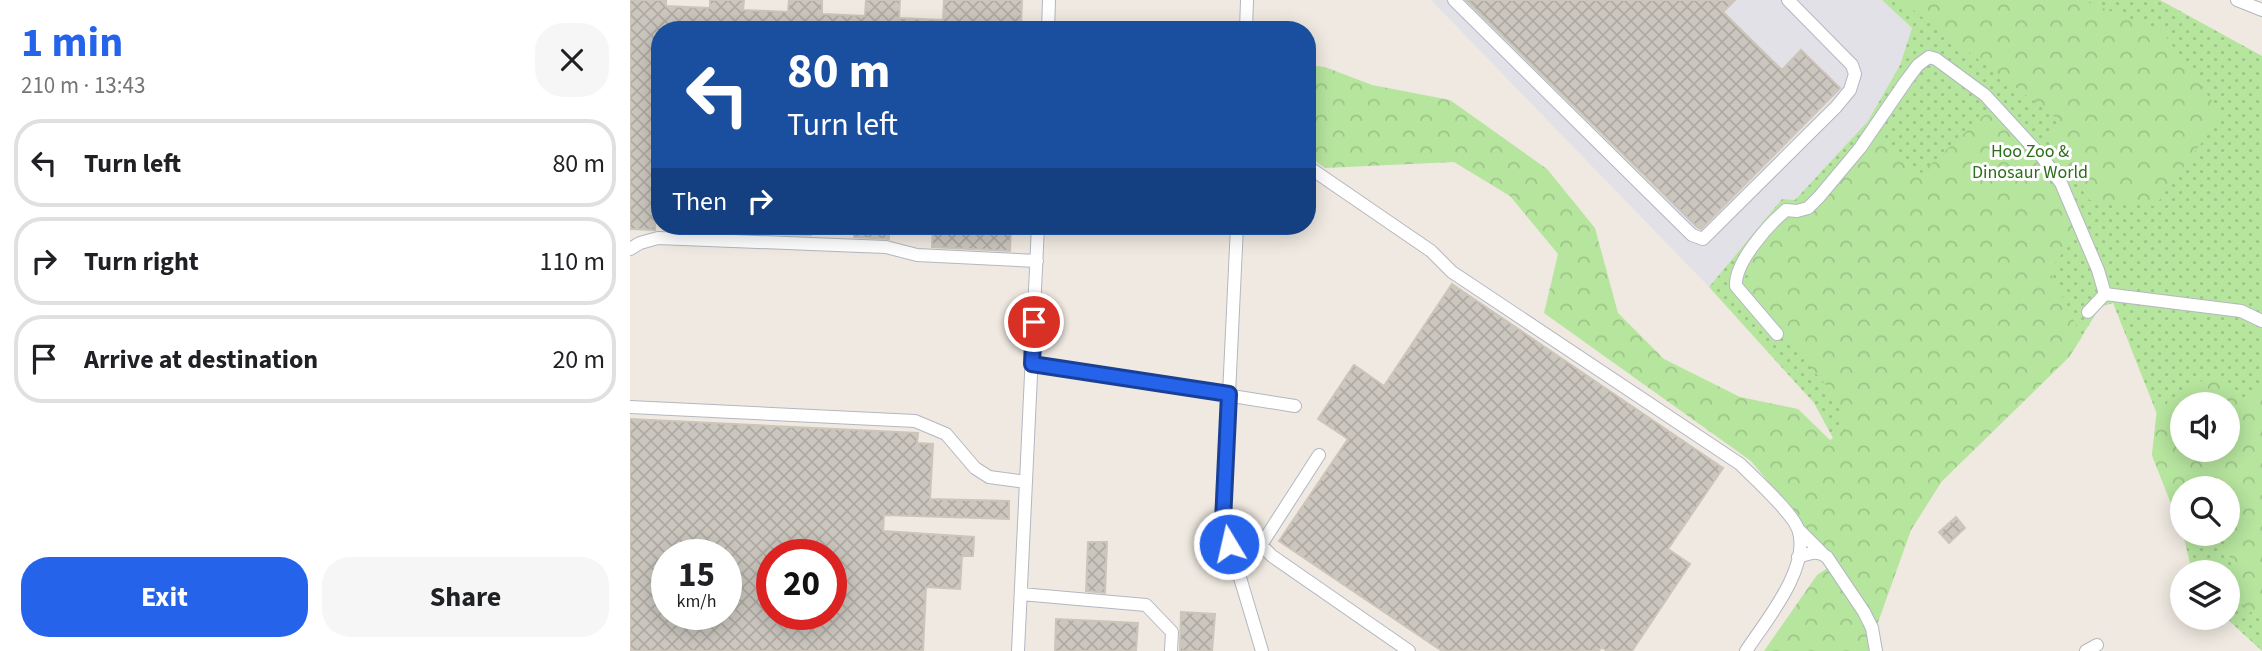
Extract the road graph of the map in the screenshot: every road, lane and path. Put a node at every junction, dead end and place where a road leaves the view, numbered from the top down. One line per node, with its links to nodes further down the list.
1 (1049, 0): 7 (lane)
2 (1247, 0): 8 (lane)
3 (1454, 0): 4 (lane)
4 (1788, 0)
5 (2237, 0): 6 (lane)
6 (2262, 10)
7 (1048, 21)
8 (1246, 21)
9 (1316, 172): 27 (lane)
10 (1038, 235): 15 (lane)
11 (1237, 235): 21 (lane)
12 (630, 236): 13 (lane)
13 (659, 238): 14 (lane); 15 (lane)
14 (630, 249)
15 (1037, 261): 20 (lane)
16 (2105, 294): 17 (lane); 18 (lane); 19 (lane)
17 (2088, 312)
18 (2262, 321)
19 (1777, 334)
20 (1032, 364): 21 (lane); 25 (lane)
21 (1229, 394): 22 (lane); 26 (lane)
22 (1295, 406)
23 (630, 407): 25 (lane)
24 (1319, 455): 28 (lane)
25 (1026, 482): 31 (lane)
26 (1223, 521): 28 (lane); 34 (lane)
27 (1798, 529): 29 (lane); 30 (lane)
28 (1261, 545): 35 (lane)
29 (1822, 553): 30 (lane); 37 (lane)
30 (1798, 557): 36 (lane)
31 (1021, 594): 32 (lane); 33 (lane)
32 (1018, 651)
33 (1171, 651)
34 (1262, 651)
35 (1409, 651)
36 (1746, 651)
37 (1876, 651)

